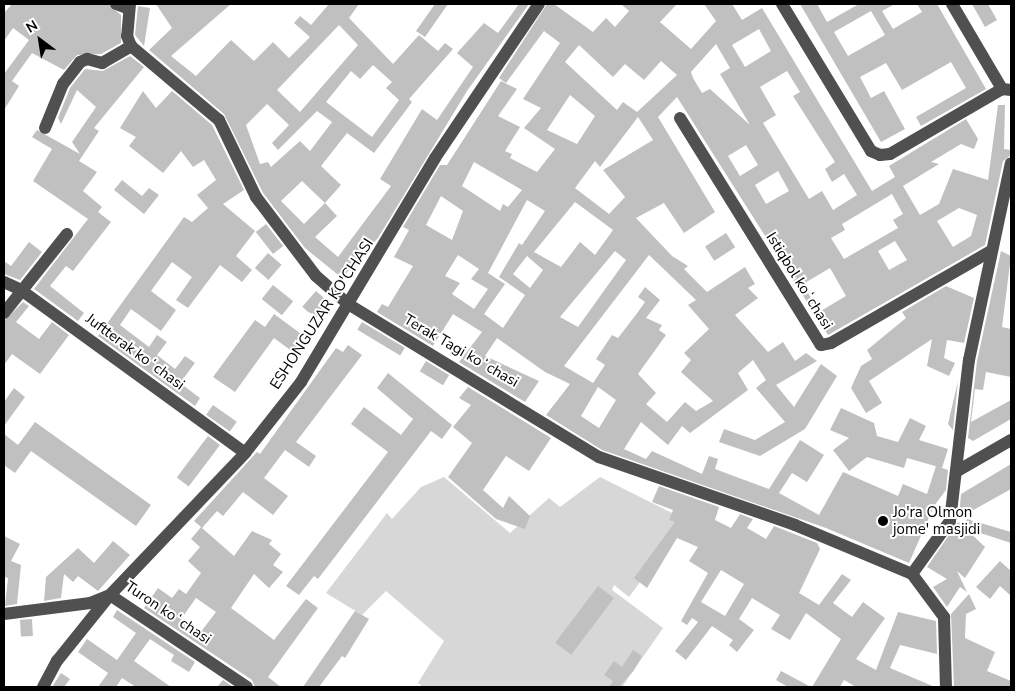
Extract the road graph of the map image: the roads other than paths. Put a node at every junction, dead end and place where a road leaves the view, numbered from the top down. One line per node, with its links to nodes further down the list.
1 (116, 4): 5 (street)
2 (539, 4): 15 (street, ESHONGUZAR KO'CHASI)
3 (782, 4): 7 (street)
4 (952, 4): 7 (street)
5 (130, 6): 6 (street)
6 (131, 46): 9 (street); 15 (street, Terak Tagi koʻchasi)
7 (1007, 90)
8 (680, 118): 12 (street, Istiqbol koʻchasi)
9 (45, 128)
10 (1011, 163): 12 (street)
11 (67, 234): 14 (street)
12 (992, 251): 19 (street)
13 (4, 282): 14 (street, Juftterak koʻchasi)
14 (21, 290): 16 (street); 18 (street, Juftterak koʻchasi)
15 (348, 304): 18 (street, ESHONGUZAR KO'CHASI); 20 (street, Terak Tagi koʻchasi)
16 (4, 313)
17 (1011, 440): 19 (street)
18 (245, 453): 21 (street, ESHONGUZAR KO'CHASI)
19 (959, 470): 20 (street)
20 (912, 574): 25 (street)
21 (110, 594): 22 (street, Turon koʻchasi); 23 (street, ESHONGUZAR KO'CHASI); 24 (street, Turon koʻchasi)
22 (4, 614)
23 (44, 687)
24 (247, 687)
25 (946, 687)

